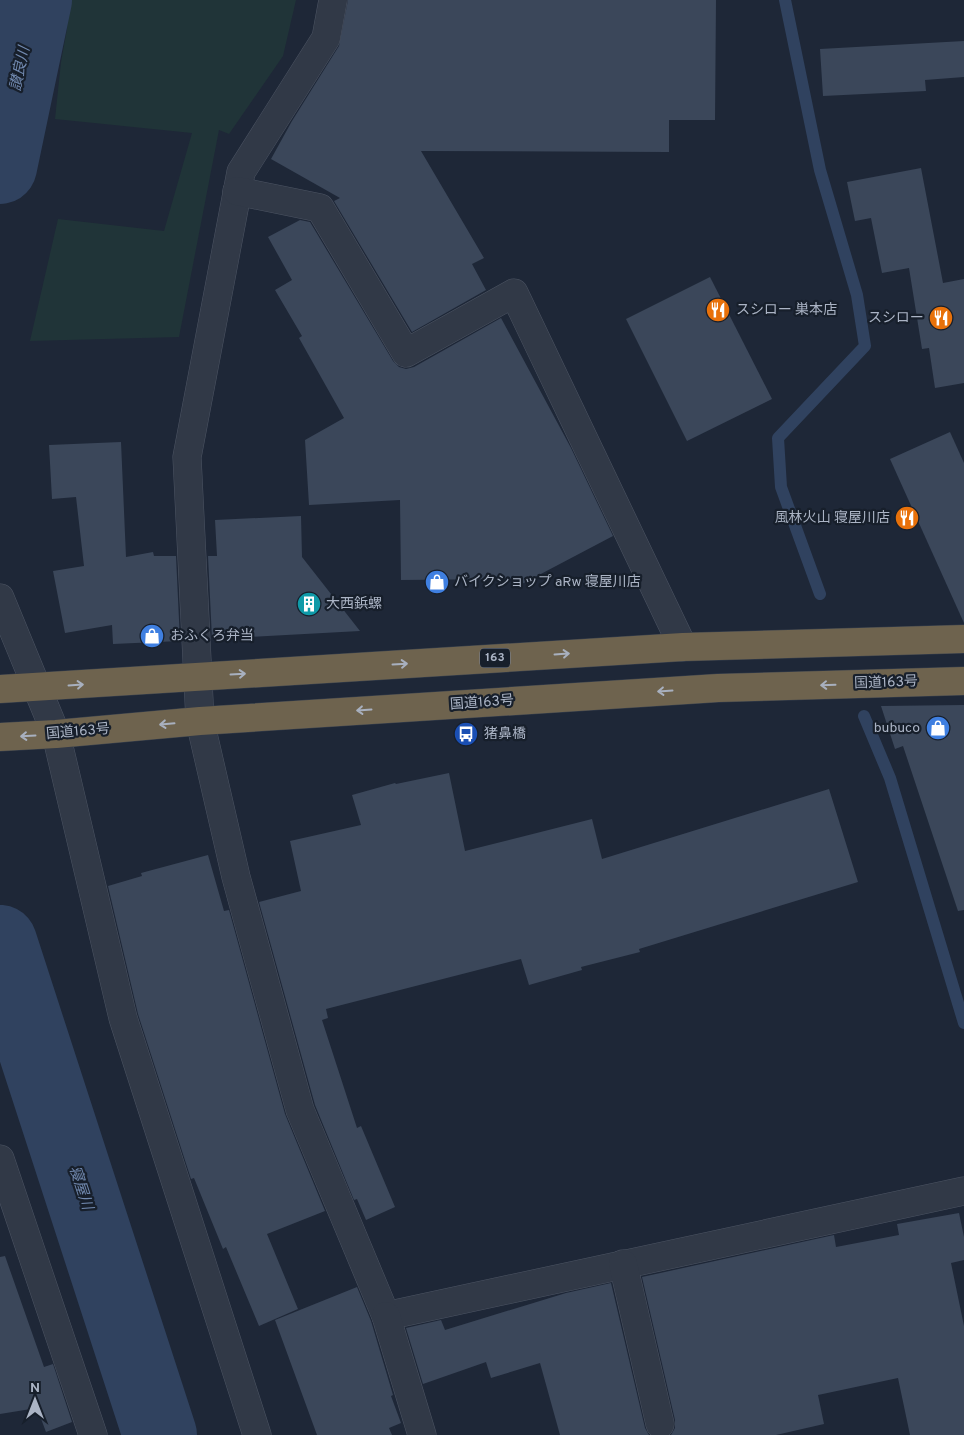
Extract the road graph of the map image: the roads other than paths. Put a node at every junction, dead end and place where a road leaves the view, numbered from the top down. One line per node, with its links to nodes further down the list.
1 (333, 0): 2 (street)
2 (237, 191): 5 (street); 6 (street)
3 (0, 598): 8 (street)
4 (964, 639): 5 (highway, 163)
5 (683, 646): 6 (highway, 163, one-way to 5)
6 (197, 676): 8 (highway, 163, one-way to 6); 10 (street)
7 (964, 681): 10 (highway, 国道163号, one-way to 10)
8 (32, 688): 9 (highway, 163); 11 (street)
9 (0, 689)
10 (200, 721): 11 (highway, 国道163号, one-way to 11); 16 (street)
11 (56, 734): 12 (highway, 国道163号, one-way to 12); 19 (street)
12 (0, 737)
13 (0, 1159): 18 (street)
14 (964, 1191): 15 (street)
15 (624, 1264): 16 (street); 17 (street)
16 (386, 1316): 20 (street)
17 (660, 1424)
18 (92, 1435)
19 (257, 1435)
20 (422, 1435)

